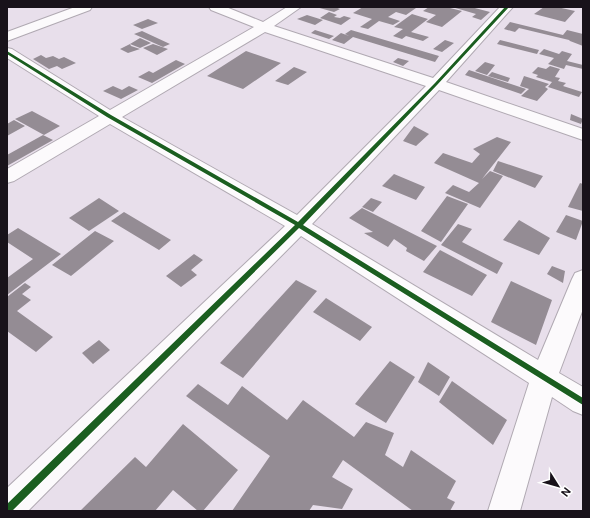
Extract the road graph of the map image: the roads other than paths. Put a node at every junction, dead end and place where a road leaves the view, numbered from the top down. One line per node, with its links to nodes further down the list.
1 (86, 7): 6 (street)
2 (214, 7): 5 (street)
3 (295, 7): 5 (street)
4 (507, 7): 8 (street)
5 (264, 27): 8 (street); 9 (street)
6 (7, 37)
7 (7, 52): 9 (street)
8 (436, 84): 10 (street); 12 (street)
9 (109, 116): 11 (street); 12 (street)
10 (583, 135)
11 (7, 177)
12 (299, 225): 14 (street); 16 (street)
13 (583, 279): 14 (street)
14 (544, 378): 15 (street); 17 (street)
15 (583, 402)
16 (7, 510)
17 (504, 511)

